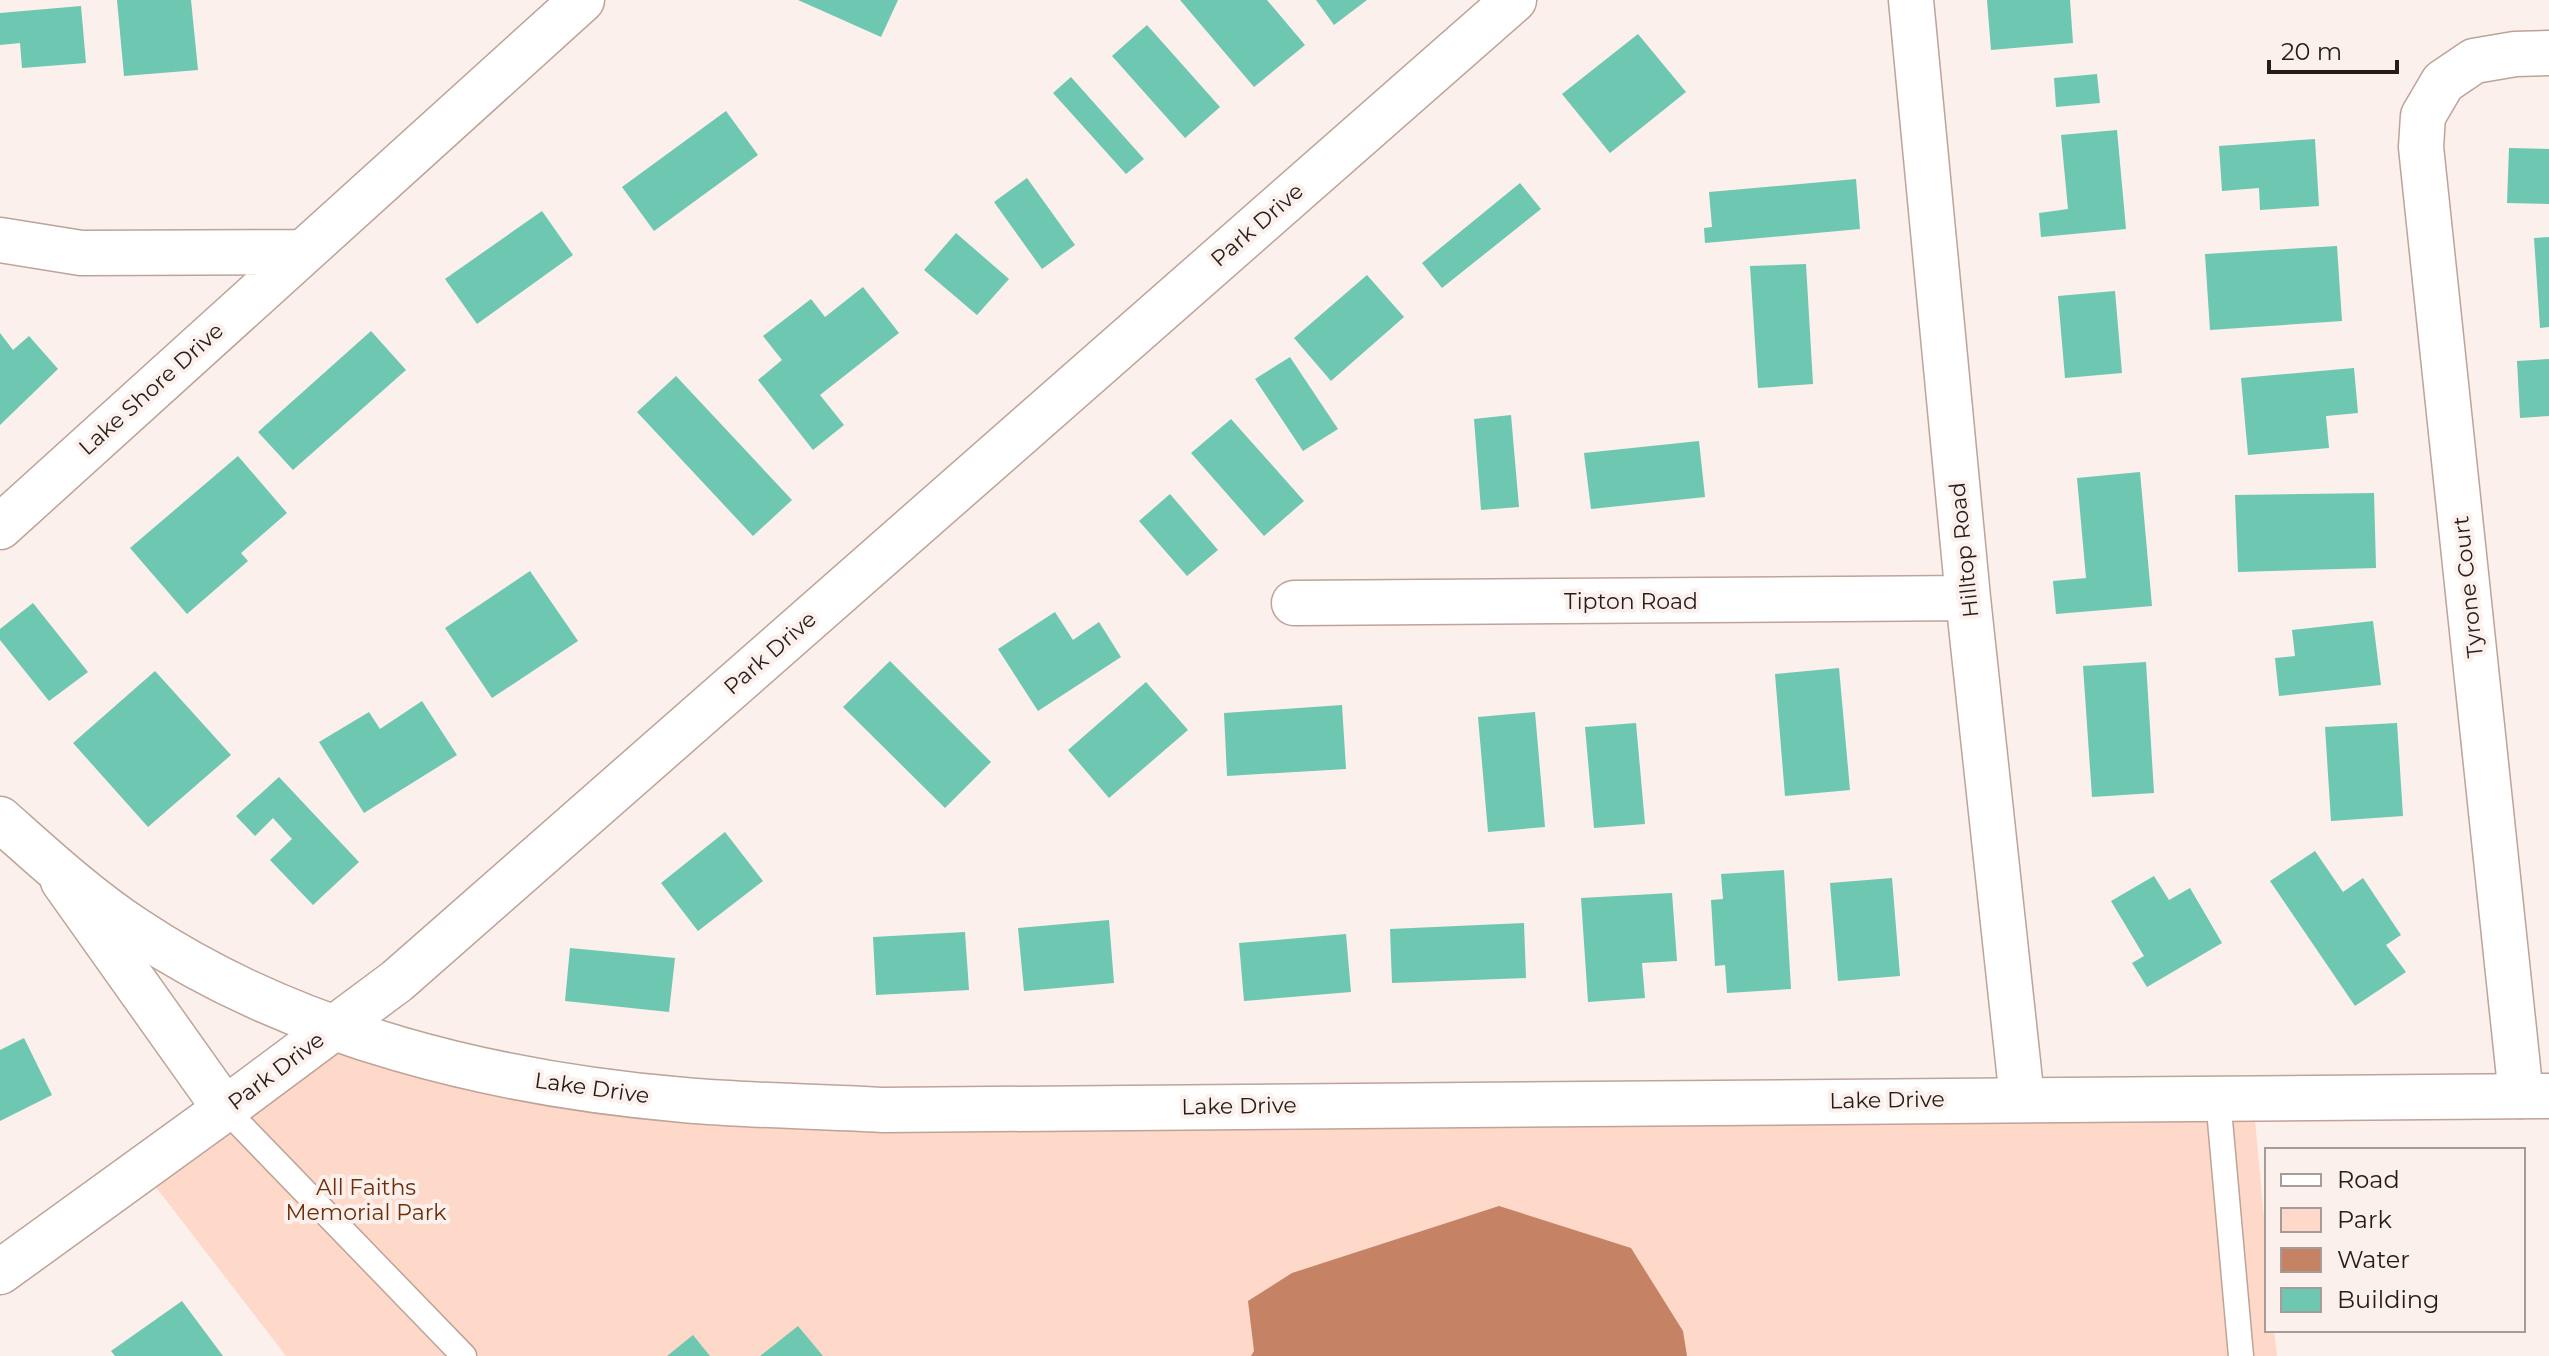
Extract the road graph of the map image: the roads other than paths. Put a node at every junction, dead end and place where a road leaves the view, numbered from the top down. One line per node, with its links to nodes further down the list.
1 (582, 0): 6 (street, Lake Shore Drive)
2 (1514, 0): 12 (street, Park Drive)
3 (1911, 0): 8 (street, Hilltop Road)
4 (2549, 53): 13 (street, Tyrone Court)
5 (0, 240): 6 (street)
6 (302, 252): 7 (street, Lake Shore Drive)
7 (0, 527)
8 (1968, 598): 9 (street, Tipton Road); 15 (street, Hilltop Road)
9 (1294, 603)
10 (0, 819): 11 (street, Lake Drive)
11 (50, 863): 12 (street, Lake Drive); 16 (street)
12 (333, 1029): 15 (street, Lake Drive); 16 (street, Park Drive)
13 (2535, 1096): 14 (street, Lake Drive)
14 (2218, 1098): 15 (street, Lake Drive); 19 (lane)
15 (2022, 1099)
16 (225, 1109): 17 (street, Park Drive); 18 (lane)
17 (0, 1272)
18 (464, 1356)
19 (2241, 1356)

